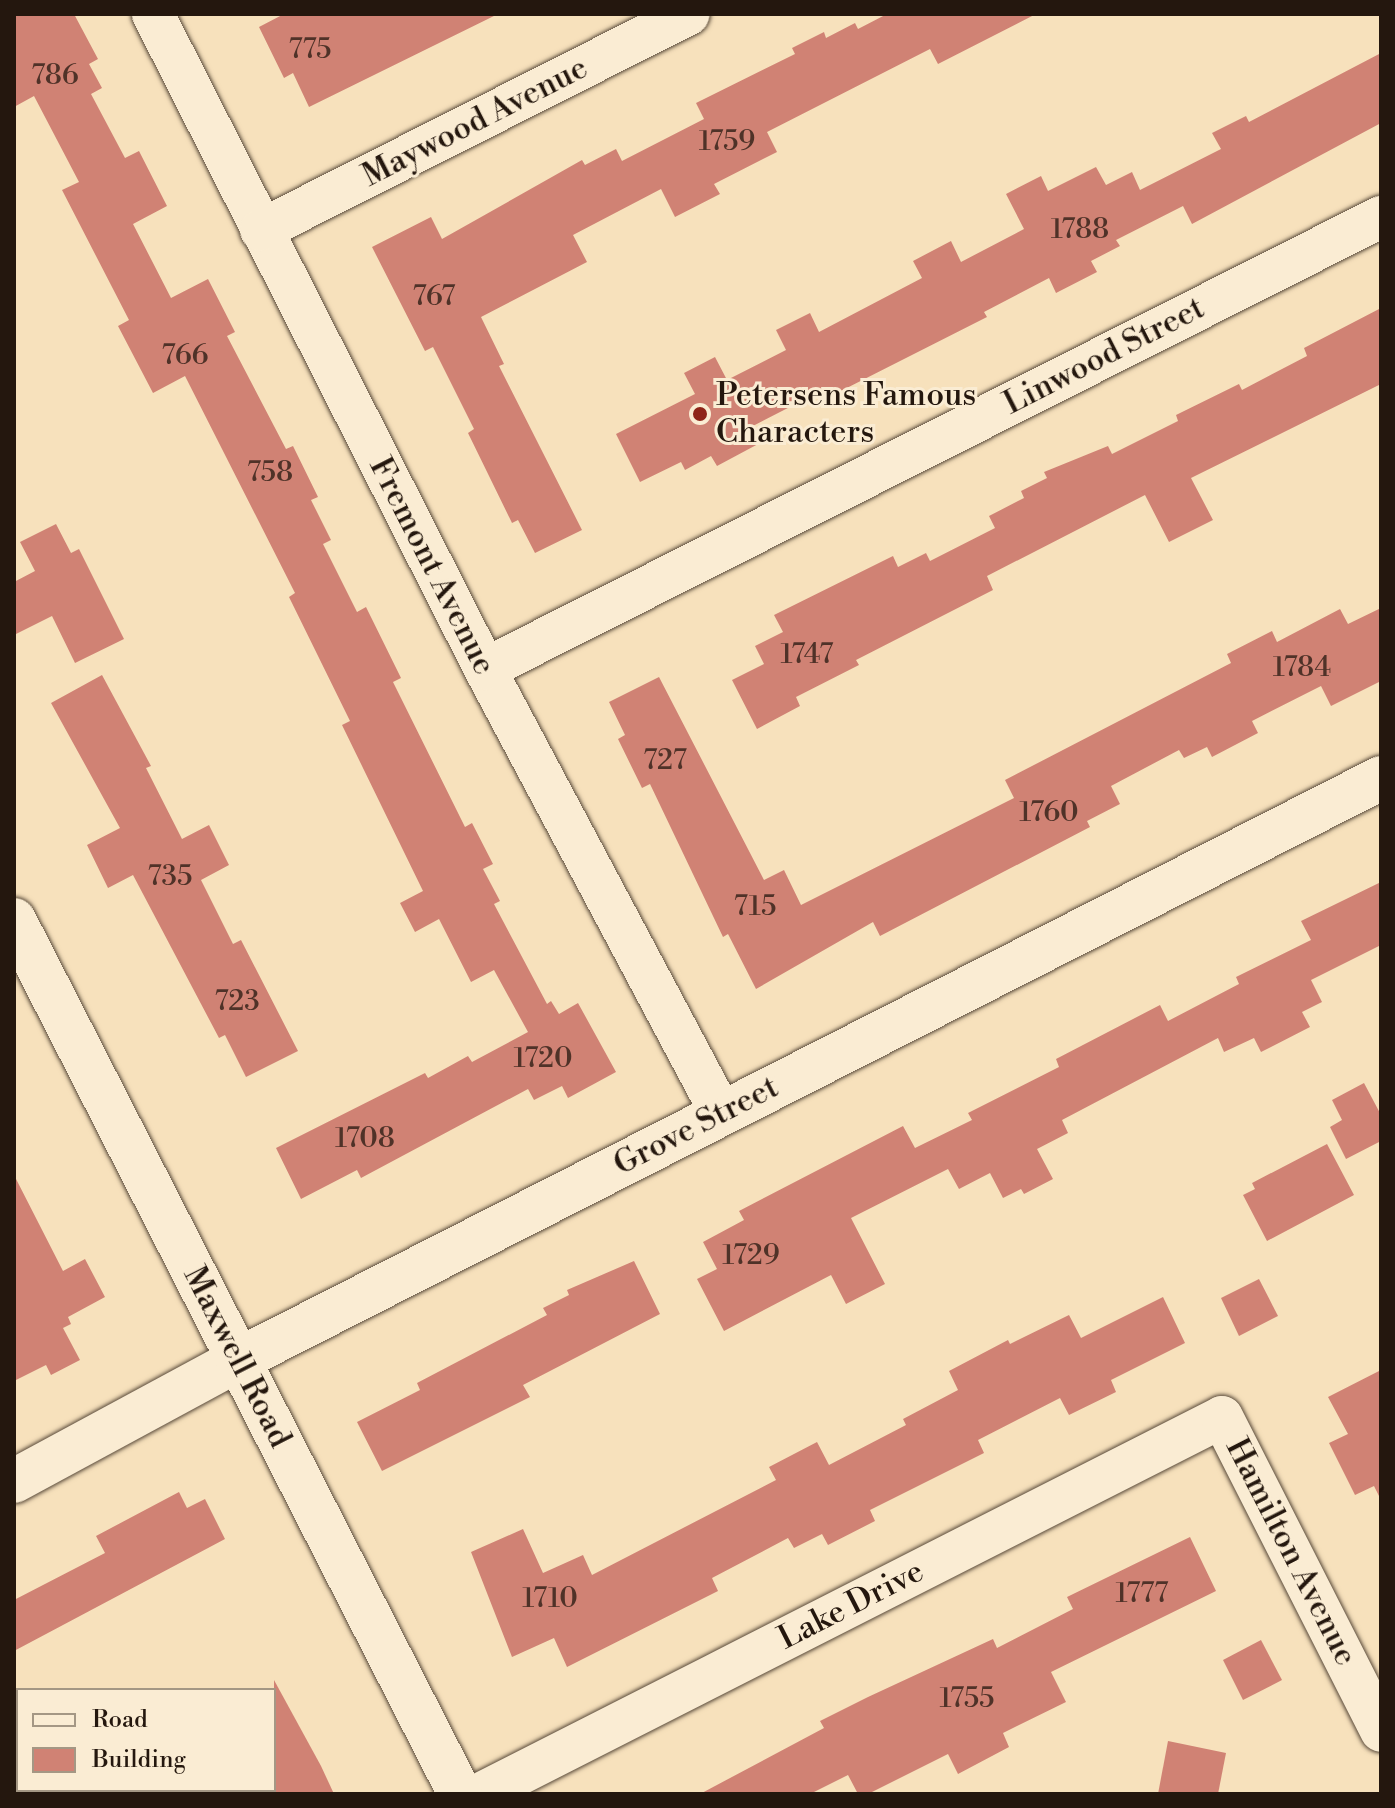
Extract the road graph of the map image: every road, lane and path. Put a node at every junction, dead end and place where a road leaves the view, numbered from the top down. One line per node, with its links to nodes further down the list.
1 (153, 14): 4 (street, Fremont Avenue)
2 (688, 14): 4 (street, Maywood Avenue)
3 (1381, 217): 5 (street, Linwood Street)
4 (261, 230): 5 (street, Fremont Avenue)
5 (485, 669): 8 (street, Fremont Avenue)
6 (1381, 778): 8 (street, Grove Street)
7 (14, 920): 9 (street, Maxwell Road)
8 (721, 1113): 9 (street, Grove Street)
9 (238, 1360): 11 (street, Grove Street); 13 (street, Maxwell Road)
10 (1222, 1417): 12 (street, Hamilton Avenue); 14 (street, Lake Drive)
11 (14, 1481)
12 (1381, 1731)
13 (460, 1794)
14 (480, 1794)

